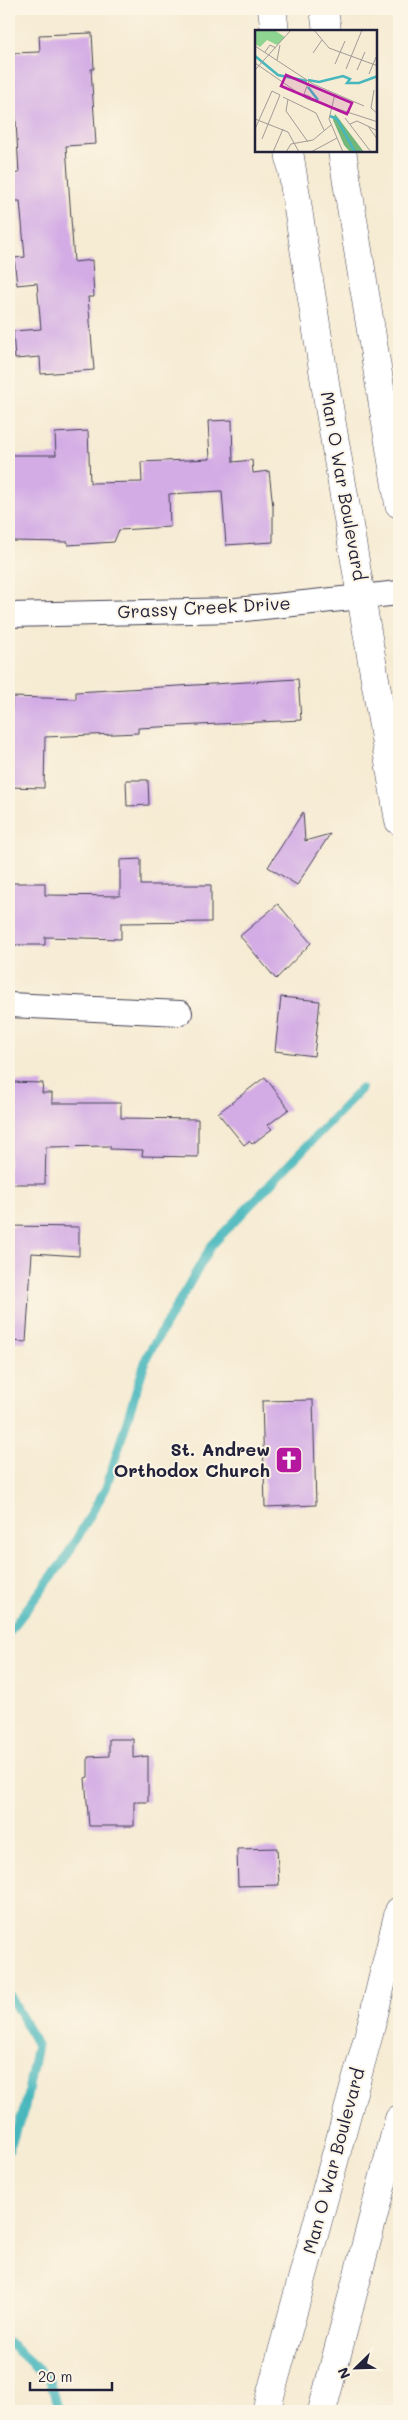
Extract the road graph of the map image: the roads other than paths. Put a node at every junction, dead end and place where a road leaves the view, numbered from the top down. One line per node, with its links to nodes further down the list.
1 (272, 9): 3 (main road)
2 (324, 9): 4 (main road)
3 (275, 30)
4 (327, 30)
5 (289, 152): 9 (main road, Man O War Boulevard)
6 (342, 152): 7 (main road)
7 (399, 504)
8 (399, 592): 9 (street, Grassy Creek Drive)
9 (362, 597): 10 (street, Grassy Creek Drive); 11 (main road, Man O War Boulevard)
10 (9, 615)
11 (399, 821)
12 (9, 1005): 13 (street)
13 (180, 1013)
14 (399, 1911): 16 (main road, Man O War Boulevard)
15 (399, 2118): 17 (main road)
16 (266, 2411)
17 (322, 2411)

